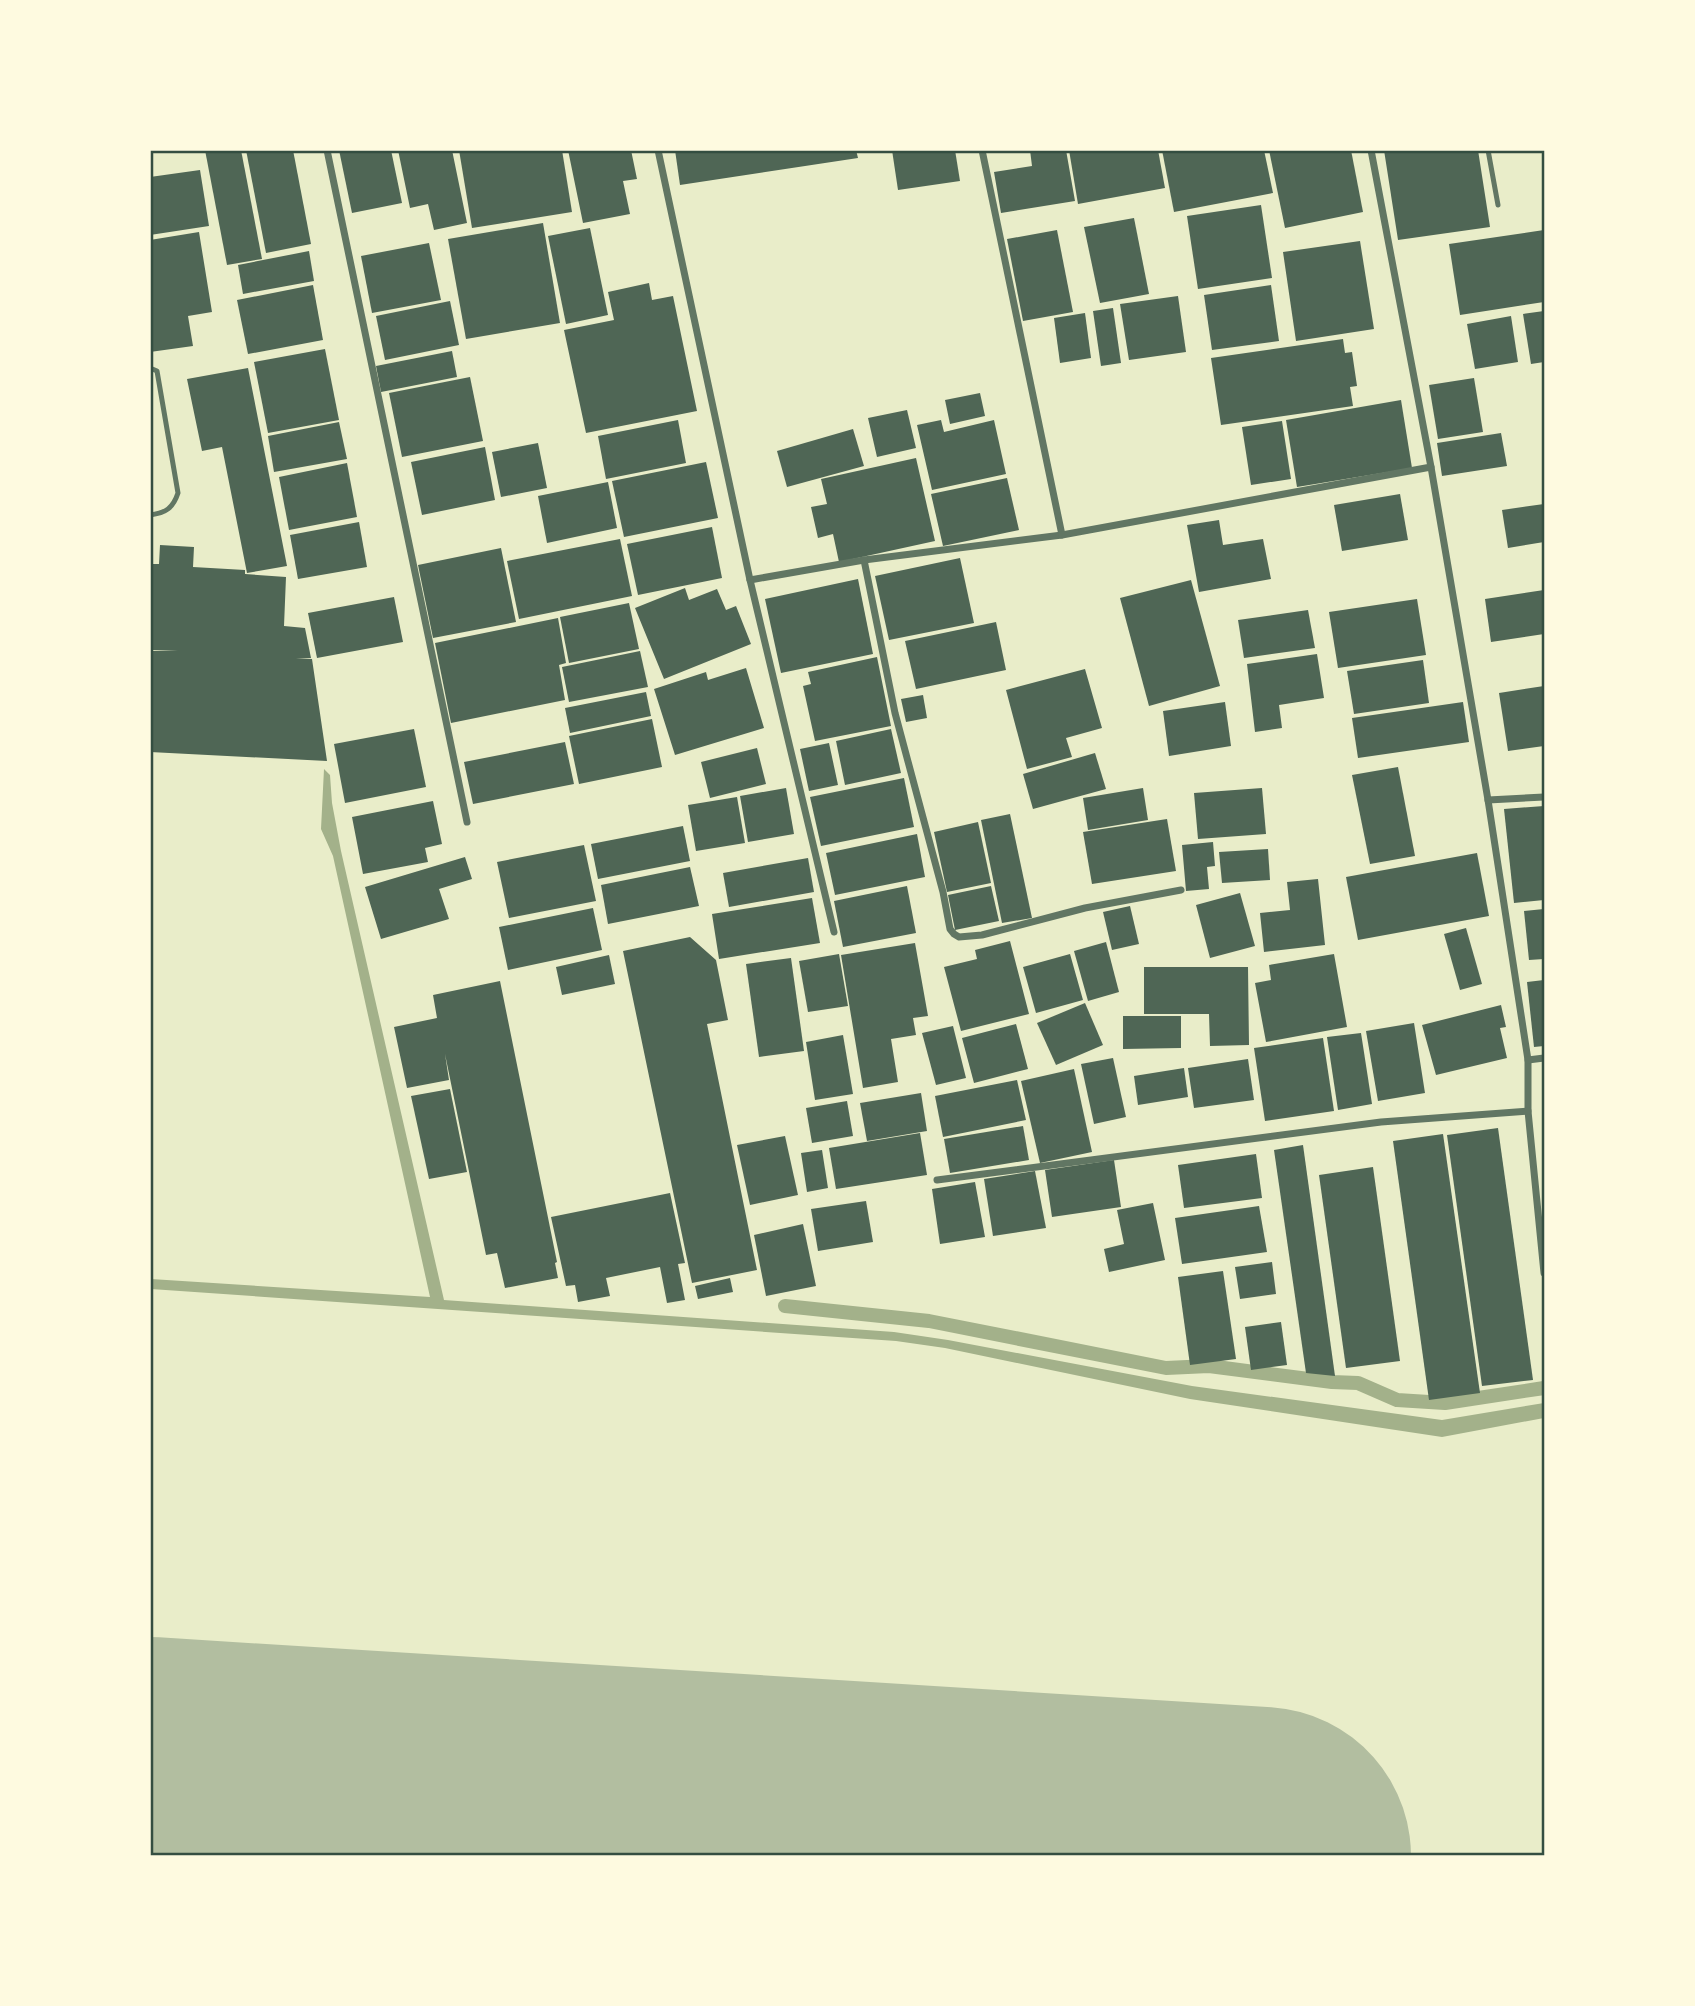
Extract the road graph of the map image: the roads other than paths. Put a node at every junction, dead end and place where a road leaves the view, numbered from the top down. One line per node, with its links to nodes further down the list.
1 (327, 150): 15 (street)
2 (657, 150): 12 (street)
3 (982, 150): 10 (street)
4 (1371, 150): 8 (street)
5 (1488, 150): 6 (lane)
6 (1498, 205)
7 (150, 368): 9 (lane)
8 (1431, 467): 10 (street); 14 (street)
9 (150, 515)
10 (1062, 535): 11 (street)
11 (864, 560): 12 (street); 16 (street)
12 (750, 580): 17 (street)
13 (1545, 797): 14 (street)
14 (1488, 800): 19 (street)
15 (467, 822)
16 (1181, 890)
17 (834, 932)
18 (1545, 1058): 19 (street)
19 (1528, 1060): 20 (street)
20 (1528, 1111): 21 (street); 22 (street)
21 (937, 1180)
22 (1545, 1273)

